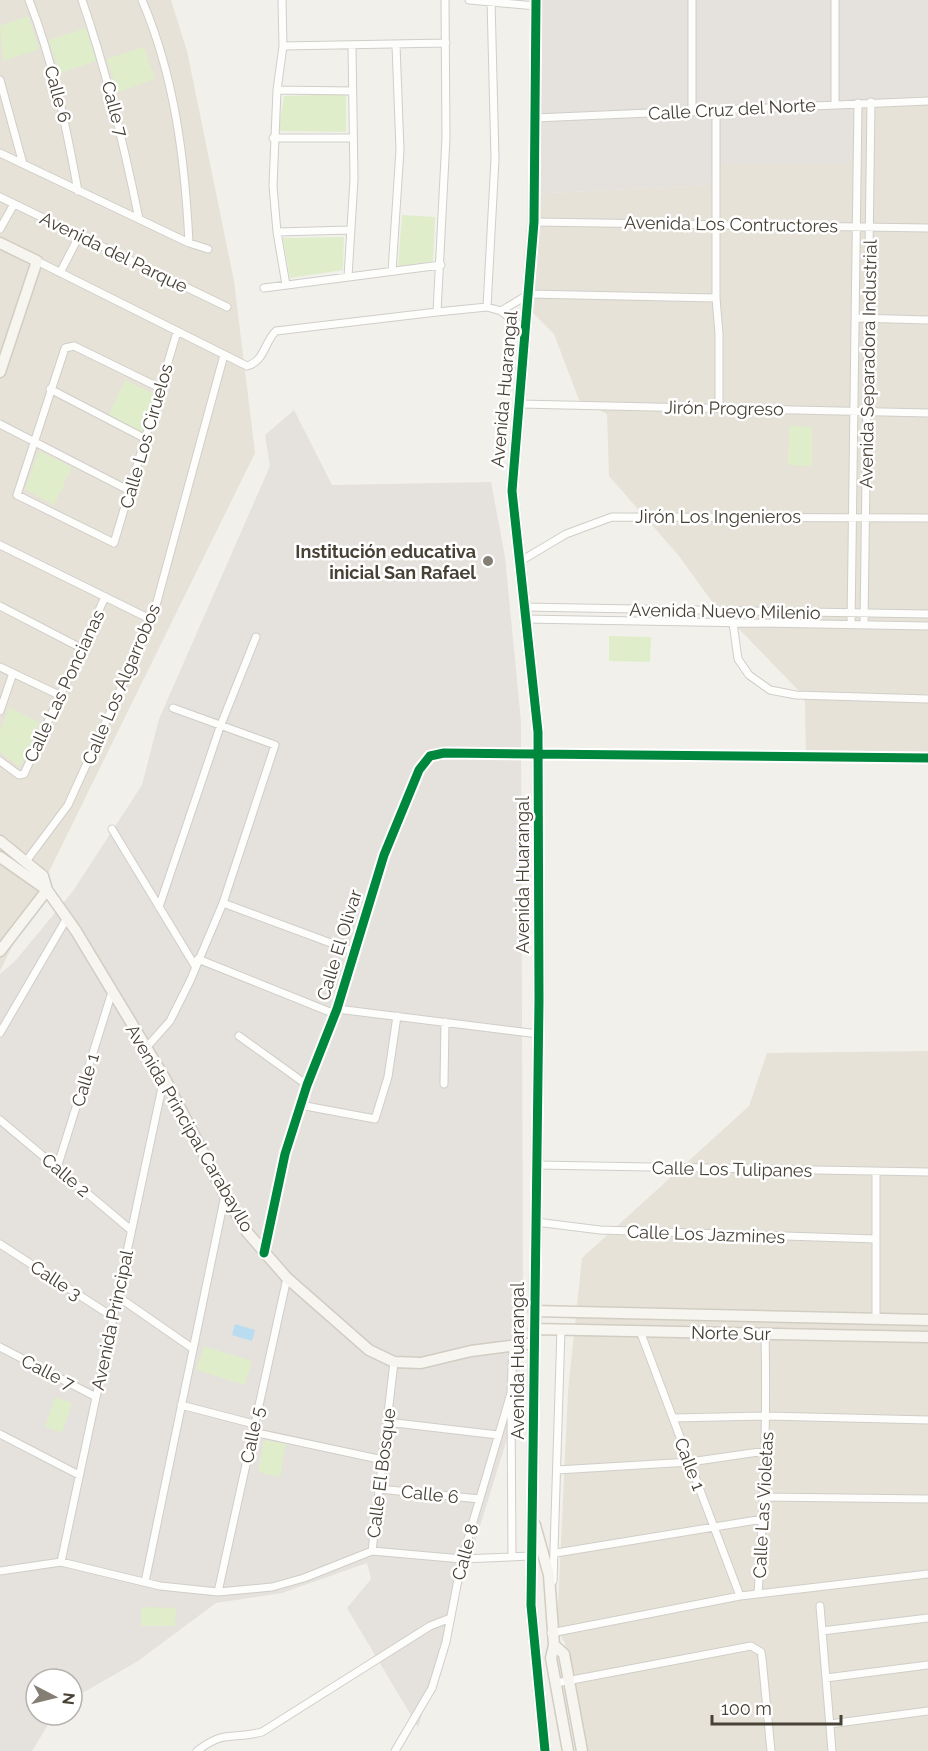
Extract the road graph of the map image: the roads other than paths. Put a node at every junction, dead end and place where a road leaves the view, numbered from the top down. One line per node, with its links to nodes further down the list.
1 (29, 0): 30 (street, Calle 6)
2 (82, 0): 33 (street, Calle 7)
3 (142, 0): 44 (street)
4 (282, 0): 13 (street)
5 (445, 0): 11 (street)
6 (470, 0): 9 (street)
7 (692, 0): 24 (street)
8 (836, 0): 22 (street)
9 (491, 2): 10 (street); 56 (street)
10 (536, 3): 25 (street, Avenida Huarangal)
11 (446, 43): 12 (street); 47 (street)
12 (396, 45): 14 (street); 48 (street)
13 (283, 46): 14 (street); 16 (street)
14 (352, 46): 17 (street)
15 (0, 80): 18 (street)
16 (277, 90): 17 (street); 26 (street)
17 (352, 91): 27 (street)
18 (2, 94): 29 (street)
19 (928, 101): 20 (street, Calle Cruz del Norte)
20 (871, 102): 21 (street, Calle Cruz del Norte); 37 (street, Avenida Separadora Industrial)
21 (858, 103): 22 (street, Calle Cruz del Norte); 36 (street, Avenida Separadora Industrial)
22 (836, 104): 23 (street, Calle Cruz del Norte)
23 (716, 111): 24 (street, Calle Cruz del Norte); 35 (street)
24 (692, 112): 25 (street, Calle Cruz del Norte)
25 (535, 118): 34 (street, Avenida Huarangal)
26 (273, 138): 27 (street); 41 (street)
27 (353, 138): 40 (street)
28 (0, 153): 29 (street)
29 (24, 164): 30 (street)
30 (78, 191): 33 (street)
31 (0, 197): 32 (street, Avenida del Parque)
32 (14, 204): 39 (street); 42 (street, Avenida del Parque)
33 (139, 219): 44 (street)
34 (534, 222): 35 (street, Avenida Los Contructores); 53 (street, Avenida Huarangal)
35 (717, 224): 36 (street, Avenida Los Contructores); 54 (street)
36 (857, 225): 37 (street, Avenida Los Contructores); 59 (street, Avenida Separadora Industrial)
37 (870, 225): 38 (street, Avenida Los Contructores); 60 (street, Avenida Separadora Industrial)
38 (928, 228)
39 (0, 229)
40 (350, 230): 41 (street); 50 (street)
41 (276, 232): 51 (street)
42 (80, 236): 49 (street); 55 (street, Avenida del Parque)
43 (0, 243): 46 (street)
44 (189, 243): 45 (street)
45 (208, 249)
46 (37, 261): 49 (street); 65 (street)
47 (441, 265): 48 (street); 58 (street)
48 (392, 271): 50 (street)
49 (60, 273): 63 (street)
50 (348, 277): 51 (street)
51 (286, 285): 52 (street)
52 (264, 288)
53 (529, 294): 54 (street); 57 (street); 62 (street, Avenida Huarangal)
54 (716, 298): 69 (street)
55 (227, 307)
56 (487, 307): 57 (street); 58 (street)
57 (501, 311): 62 (street)
58 (437, 312): 64 (street)
59 (855, 318): 60 (street); 70 (street, Avenida Separadora Industrial)
60 (868, 319): 61 (street); 71 (street, Avenida Separadora Industrial)
61 (928, 320)
62 (526, 331): 68 (street, Avenida Huarangal)
63 (177, 332): 64 (street); 66 (street, Calle Los Ciruelos)
64 (224, 355): 89 (street, Calle Los Algarrobos)
65 (0, 372)
66 (160, 388): 67 (street); 74 (street, Calle Los Ciruelos)
67 (50, 389): 74 (street); 75 (street)
68 (520, 404): 69 (street, Jirón Progreso); 81 (street, Avenida Huarangal)
69 (719, 408): 70 (street, Jirón Progreso)
70 (854, 411): 71 (street, Jirón Progreso); 77 (street, Avenida Separadora Industrial)
71 (867, 412): 72 (street, Jirón Progreso); 78 (street, Avenida Separadora Industrial)
72 (928, 413)
73 (0, 424): 75 (street)
74 (146, 438): 76 (street, Calle Los Ciruelos)
75 (33, 441): 76 (street); 76 (street, Calle Los Ciruelos)
76 (130, 491)
77 (853, 516): 78 (street, Jirón Los Ingenieros); 81 (street, Jirón Los Ingenieros); 85 (street, Avenida Separadora Industrial)
78 (866, 516): 79 (street, Jirón Los Ingenieros); 86 (street, Avenida Separadora Industrial)
79 (928, 518)
80 (0, 545): 82 (street)
81 (519, 562): 84 (street, Avenida Huarangal)
82 (105, 597): 89 (street); 95 (street, Calle Las Poncianas)
83 (0, 606): 95 (street)
84 (523, 607): 85 (street, Avenida Nuevo Milenio); 88 (street, Avenida Huarangal)
85 (851, 613): 86 (street, Avenida Nuevo Milenio); 91 (street, Avenida Separadora Industrial)
86 (864, 613): 87 (street, Avenida Nuevo Milenio); 92 (street, Avenida Separadora Industrial)
87 (928, 614)
88 (525, 619): 90 (street, Avenida Nuevo Milenio); 103 (street, Avenida Huarangal)
89 (152, 620): 109 (street, Calle Los Algarrobos)
90 (733, 623): 91 (street, Avenida Nuevo Milenio); 99 (street)
91 (851, 625): 92 (street, Avenida Nuevo Milenio)
92 (864, 625): 93 (street, Avenida Nuevo Milenio)
93 (928, 626)
94 (256, 637): 102 (street)
95 (81, 648): 98 (street, Calle Las Poncianas)
96 (0, 667): 97 (street)
97 (13, 673): 98 (street); 101 (street)
98 (59, 695): 105 (street, Calle Las Poncianas)
99 (928, 699)
100 (173, 708): 102 (street)
101 (0, 711)
102 (220, 727): 111 (street); 112 (street)
103 (538, 753): 104 (street); 115 (street, Calle El Olivar); 122 (street, Avenida Huarangal)
104 (928, 758)
105 (0, 760)
106 (112, 829): 112 (street)
107 (0, 841): 109 (street)
108 (0, 857): 110 (street)
109 (27, 860): 110 (street)
110 (47, 890): 113 (street, Avenida Principal Carabayllo); 114 (street)
111 (223, 903): 115 (street); 116 (street)
112 (159, 907): 116 (street)
113 (67, 918): 117 (street, Avenida Principal Carabayllo); 121 (street)
114 (1, 947)
115 (355, 952): 118 (street, Calle El Olivar)
116 (197, 963): 118 (street); 124 (street)
117 (112, 992): 124 (street, Avenida Principal Carabayllo); 131 (street, Calle 1)
118 (336, 1011): 119 (street); 127 (street, Calle El Olivar)
119 (397, 1016): 120 (street); 128 (street)
120 (445, 1022): 122 (street); 126 (street)
121 (0, 1033)
122 (538, 1034): 130 (street, Avenida Huarangal)
123 (239, 1036): 127 (street)
124 (146, 1048): 125 (street, Avenida Principal Carabayllo)
125 (164, 1077): 134 (street, Avenida Principal Carabayllo); 136 (street, Avenida Principal)
126 (444, 1084)
127 (307, 1085): 128 (street, Calle El Olivar)
128 (300, 1104): 139 (street, Calle El Olivar)
129 (0, 1120): 131 (street, Calle 2)
130 (537, 1165): 132 (street, Calle Los Tulipanes); 135 (street, Avenida Huarangal)
131 (57, 1168): 136 (street, Calle 2)
132 (876, 1172): 133 (street, Calle Los Tulipanes); 137 (street)
133 (928, 1172)
134 (225, 1195): 139 (street, Avenida Principal Carabayllo); 154 (street)
135 (536, 1222): 137 (street, Calle Los Jazmines); 142 (street, Avenida Huarangal)
136 (131, 1230): 141 (street, Avenida Principal)
137 (876, 1239): 144 (street)
138 (0, 1244): 143 (street, Calle 3)
139 (264, 1253): 140 (street, Avenida Principal Carabayllo)
140 (286, 1278): 155 (street, Avenida Principal Carabayllo); 163 (street, Calle 5)
141 (117, 1296): 143 (street, Avenida Principal); 154 (street)
142 (534, 1311): 144 (street, Norte Sur); 146 (street, Avenida Huarangal)
143 (113, 1317): 157 (street, Avenida Principal)
144 (876, 1318): 145 (street, Norte Sur)
145 (928, 1320)
146 (534, 1329): 147 (street, Norte Sur); 151 (street, Avenida Huarangal)
147 (561, 1329): 148 (street, Norte Sur); 169 (street)
148 (640, 1331): 149 (street, Norte Sur); 160 (street, Calle 1)
149 (765, 1334): 150 (street, Norte Sur); 159 (street, Calle Las Violetas)
150 (928, 1337)
151 (534, 1343): 152 (street, Avenida Principal Carabayllo); 175 (street, Avenida Huarangal)
152 (513, 1346): 155 (street, Avenida Principal Carabayllo); 156 (street, Calle 8)
153 (0, 1347): 157 (street, Calle 7)
154 (192, 1348): 158 (street)
155 (394, 1362): 162 (street, Calle El Bosque)
156 (511, 1393): 165 (street, Calle 8); 181 (street)
157 (96, 1397): 170 (street, Avenida Principal)
158 (181, 1405): 163 (street); 188 (street)
159 (767, 1416): 160 (street, Calle Las Violetas); 161 (street, Calle Las Violetas); 166 (street, Calle Las Violetas)
160 (673, 1418): 168 (street, Calle 1)
161 (928, 1420)
162 (387, 1422): 165 (street); 167 (street, Calle El Bosque)
163 (254, 1428): 167 (street); 189 (street, Calle 5)
164 (0, 1434): 170 (street)
165 (498, 1435): 173 (street, Calle 8)
166 (766, 1451): 168 (street); 172 (street, Calle Las Violetas)
167 (382, 1460): 171 (street, Calle El Bosque)
168 (690, 1462): 169 (street); 177 (street, Calle 1)
169 (557, 1470): 179 (street)
170 (79, 1475): 183 (street, Avenida Principal)
171 (379, 1489): 173 (street, Calle 6); 178 (street, Calle El Bosque)
172 (765, 1497): 174 (street); 176 (street, Calle Las Violetas)
173 (480, 1499): 182 (street, Calle 8)
174 (928, 1499)
175 (533, 1519): 180 (street, Avenida Huarangal); 192 (street, Avenida Huarangal)
176 (763, 1519): 177 (street); 190 (street, Calle Las Violetas)
177 (714, 1528): 179 (street); 191 (street, Calle 1)
178 (372, 1551): 182 (street); 189 (street, Calle El Bosque)
179 (556, 1553): 192 (street)
180 (531, 1556): 181 (street); 207 (street, Avenida Huarangal)
181 (512, 1557): 182 (street)
182 (462, 1559): 195 (street, Calle 8)
183 (60, 1562): 185 (street); 188 (street, Calle El Bosque)
184 (0, 1563): 185 (street)
185 (10, 1569): 186 (street)
186 (0, 1571)
187 (928, 1574): 190 (street)
188 (145, 1582): 189 (street, Calle El Bosque)
189 (218, 1592)
190 (758, 1594): 191 (street)
191 (740, 1596): 197 (street)
192 (551, 1599): 197 (street, Avenida Huarangal)
193 (820, 1606): 196 (street)
194 (928, 1618): 196 (street)
195 (448, 1620): 205 (street); 206 (street, Calle 8)
196 (822, 1631): 200 (street)
197 (552, 1634): 198 (street, Avenida Huarangal)
198 (554, 1645): 201 (street, Avenida Huarangal); 202 (street, Avenida Huarangal)
199 (928, 1665): 200 (street)
200 (826, 1678): 204 (street)
201 (569, 1681): 202 (street); 209 (street, Avenida Huarangal); 210 (street)
202 (556, 1683): 208 (street, Avenida Huarangal)
203 (928, 1711): 204 (street)
204 (830, 1724): 211 (street)
205 (197, 1751)
206 (395, 1751)
207 (545, 1751)
208 (568, 1751)
209 (582, 1751)
210 (771, 1751)
211 (832, 1751)

